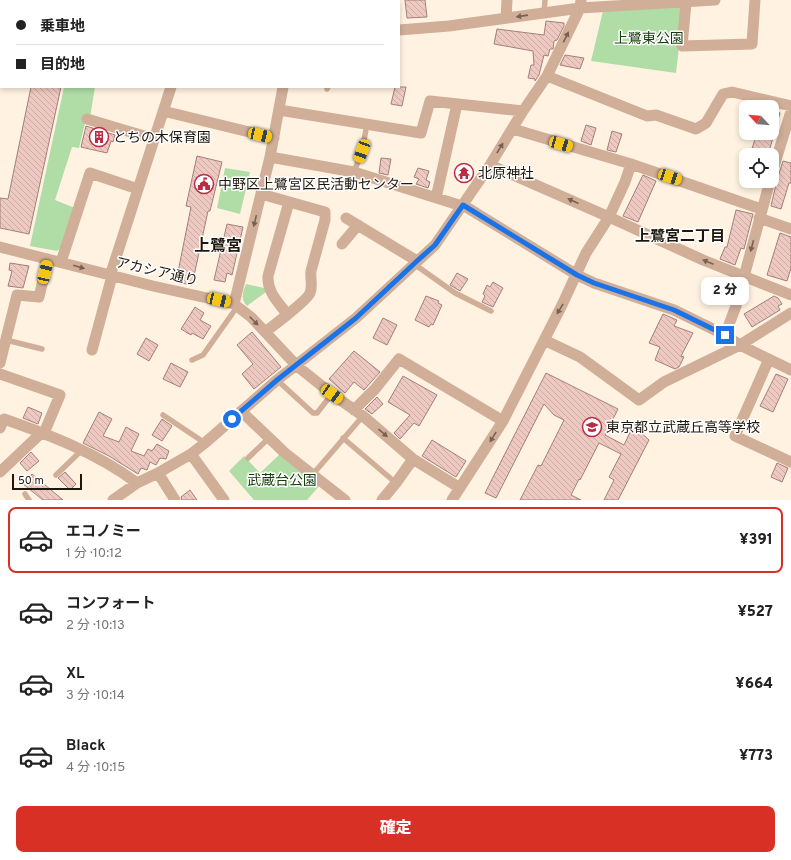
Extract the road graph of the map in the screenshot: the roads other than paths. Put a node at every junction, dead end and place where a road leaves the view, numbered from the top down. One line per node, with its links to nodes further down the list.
1 (507, 0): 9 (street)
2 (545, 0): 8 (lane)
3 (710, 0): 6 (street)
4 (755, 0): 6 (street)
5 (632, 3): 6 (street); 7 (street)
6 (686, 3)
7 (580, 4): 8 (street); 11 (street, one-way to 7)
8 (544, 13): 9 (street, one-way to 9)
9 (506, 18): 10 (street)
10 (400, 30)
11 (547, 76): 15 (street); 18 (street)
12 (169, 88): 17 (street)
13 (283, 88): 16 (street)
14 (457, 104): 18 (street); 21 (street); 33 (street)
15 (791, 106)
16 (279, 110): 21 (street); 23 (street)
17 (163, 111): 23 (street); 24 (street)
18 (523, 111): 22 (street)
19 (791, 111): 25 (street)
20 (87, 119): 24 (street)
21 (367, 124): 29 (lane)
22 (513, 129): 27 (street); 28 (street, one-way to 22)
23 (274, 138): 26 (street)
24 (154, 139): 31 (street)
25 (779, 150)
26 (270, 157): 29 (street); 32 (street)
27 (631, 164): 36 (street); 37 (street)
28 (490, 165): 35 (street); 37 (street, one-way to 28)
29 (354, 172): 33 (street)
30 (768, 188): 36 (street)
31 (138, 189): 44 (street); 47 (street)
32 (261, 194): 34 (street); 50 (street, one-way to 50)
33 (436, 198): 35 (street)
34 (289, 202): 52 (street); 52 (street)
35 (463, 205): 45 (street); 46 (street)
36 (760, 214): 40 (street); 48 (street, one-way to 48)
37 (609, 217): 46 (street); 48 (street, one-way to 37)
38 (346, 218): 39 (street)
39 (358, 225): 41 (street); 45 (street)
40 (791, 229)
41 (342, 244)
42 (0, 247): 43 (street, アカシア通り)
43 (48, 259): 44 (street, アカシア通り); 56 (street)
44 (61, 262): 47 (street, アカシア通り, one-way to 47)
45 (416, 263): 51 (lane); 64 (street)
46 (577, 275): 55 (street); 57 (street, one-way to 57)
47 (111, 276): 50 (street, アカシア通り); 60 (street)
48 (744, 276): 49 (street); 55 (street)
49 (791, 295)
50 (236, 305): 54 (street, アカシア通り, one-way to 54); 62 (lane)
51 (491, 311)
52 (287, 314): 54 (street)
53 (791, 314): 58 (street)
54 (265, 332): 64 (street, アカシア通り)
55 (725, 335): 58 (street)
56 (4, 336): 59 (lane); 63 (street)
57 (544, 340): 58 (street); 72 (street)
58 (740, 345): 61 (street)
59 (42, 349)
60 (92, 350)
61 (769, 359): 65 (street); 82 (street)
62 (192, 360)
63 (0, 363)
64 (297, 366): 67 (street); 68 (street, アカシア通り)
65 (791, 370)
66 (0, 374): 74 (street)
67 (277, 380): 68 (lane); 69 (street)
68 (332, 394): 70 (street, アカシア通り)
69 (241, 411): 75 (street); 77 (street)
70 (359, 413): 72 (street); 76 (lane); 81 (street, アカシア通り, one-way to 81)
71 (163, 414): 77 (lane)
72 (503, 422): 89 (street, one-way to 89)
73 (0, 428): 74 (street)
74 (42, 433): 78 (street); 83 (street)
75 (269, 438): 80 (lane); 85 (street)
76 (343, 438): 85 (lane); 88 (lane)
77 (205, 443): 79 (street)
78 (83, 450): 86 (lane); 87 (street)
79 (190, 454): 84 (street); 96 (street)
80 (248, 458)
81 (413, 459): 88 (street); 89 (street, アカシア通り)
82 (791, 462)
83 (0, 472)
84 (158, 473): 87 (street); 95 (street)
85 (313, 474): 92 (street)
86 (56, 475)
87 (137, 482): 91 (street)
88 (396, 483): 97 (street)
89 (460, 488): 98 (street)
90 (25, 494): 93 (lane)
91 (127, 496): 94 (street)
92 (340, 499)
93 (29, 500)
94 (113, 500)
95 (174, 500)
96 (224, 500)
97 (382, 500)
98 (452, 500)

